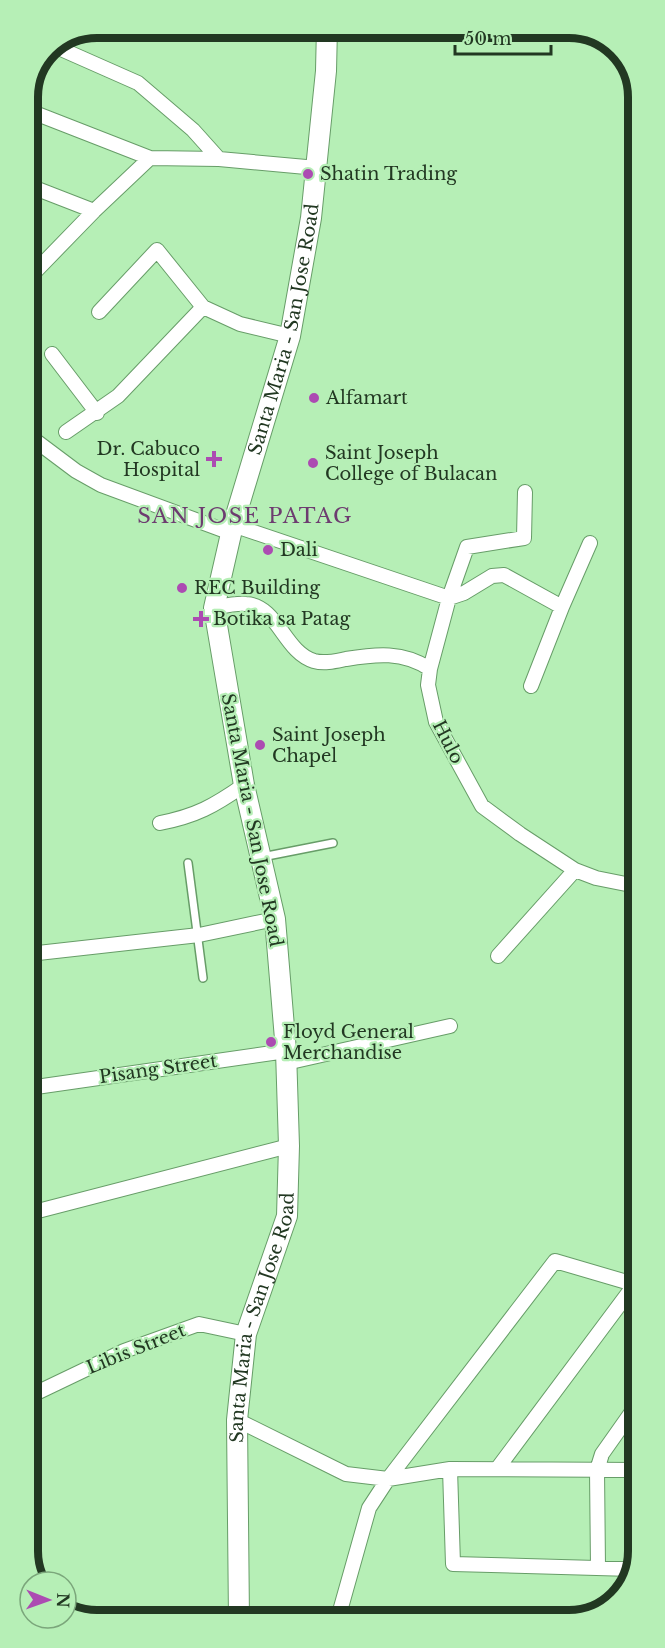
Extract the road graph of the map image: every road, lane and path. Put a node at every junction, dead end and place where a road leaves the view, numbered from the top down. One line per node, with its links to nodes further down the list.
1 (327, 38): 6 (main road, Santa Maria - San Jose Road)
2 (62, 49): 5 (street)
3 (38, 114): 4 (street)
4 (150, 158): 5 (street); 8 (street)
5 (219, 159): 6 (street)
6 (317, 168): 12 (main road, Santa Maria - San Jose Road)
7 (38, 189): 8 (street)
8 (94, 211): 9 (street)
9 (38, 269)
10 (202, 307): 11 (street); 12 (street); 14 (street)
11 (99, 312)
12 (290, 336): 18 (main road, Santa Maria - San Jose Road)
13 (52, 354): 14 (street)
14 (97, 413): 15 (street)
15 (66, 432)
16 (38, 442): 18 (street)
17 (525, 492): 20 (street, Hulo)
18 (232, 529): 20 (street); 22 (main road, Santa Maria - San Jose Road)
19 (590, 543): 21 (street)
20 (449, 598): 21 (street); 23 (street, Hulo)
21 (562, 607): 24 (street)
22 (214, 608): 23 (street); 25 (main road, Santa Maria - San Jose Road)
23 (430, 669): 30 (street, Hulo)
24 (531, 686)
25 (244, 785): 26 (street); 28 (main road, Santa Maria - San Jose Road)
26 (160, 823)
27 (333, 843): 28 (lane)
28 (262, 857): 32 (main road, Santa Maria - San Jose Road)
29 (188, 863): 33 (lane)
30 (575, 870): 31 (street, Hulo); 35 (street)
31 (628, 884)
32 (275, 919): 33 (street); 38 (main road, Santa Maria - San Jose Road)
33 (199, 935): 34 (street); 36 (lane)
34 (38, 953)
35 (498, 956)
36 (203, 978)
37 (450, 1026): 38 (street, Pisang Street)
38 (286, 1057): 39 (street, Pisang Street); 40 (main road, Santa Maria - San Jose Road)
39 (38, 1087)
40 (289, 1146): 41 (street); 44 (main road, Santa Maria - San Jose Road)
41 (38, 1211)
42 (628, 1283): 52 (street)
43 (628, 1296): 49 (street)
44 (246, 1334): 45 (street, Libis Street); 47 (main road, Santa Maria - San Jose Road)
45 (38, 1392)
46 (628, 1417): 50 (street)
47 (237, 1420): 52 (street); 55 (main road, Santa Maria - San Jose Road)
48 (450, 1469): 49 (street); 52 (street); 53 (street)
49 (497, 1469): 50 (street)
50 (597, 1470): 51 (street); 53 (street)
51 (628, 1470)
52 (388, 1479): 56 (street)
53 (598, 1568): 54 (street)
54 (624, 1570)
55 (239, 1610)
56 (340, 1610)

